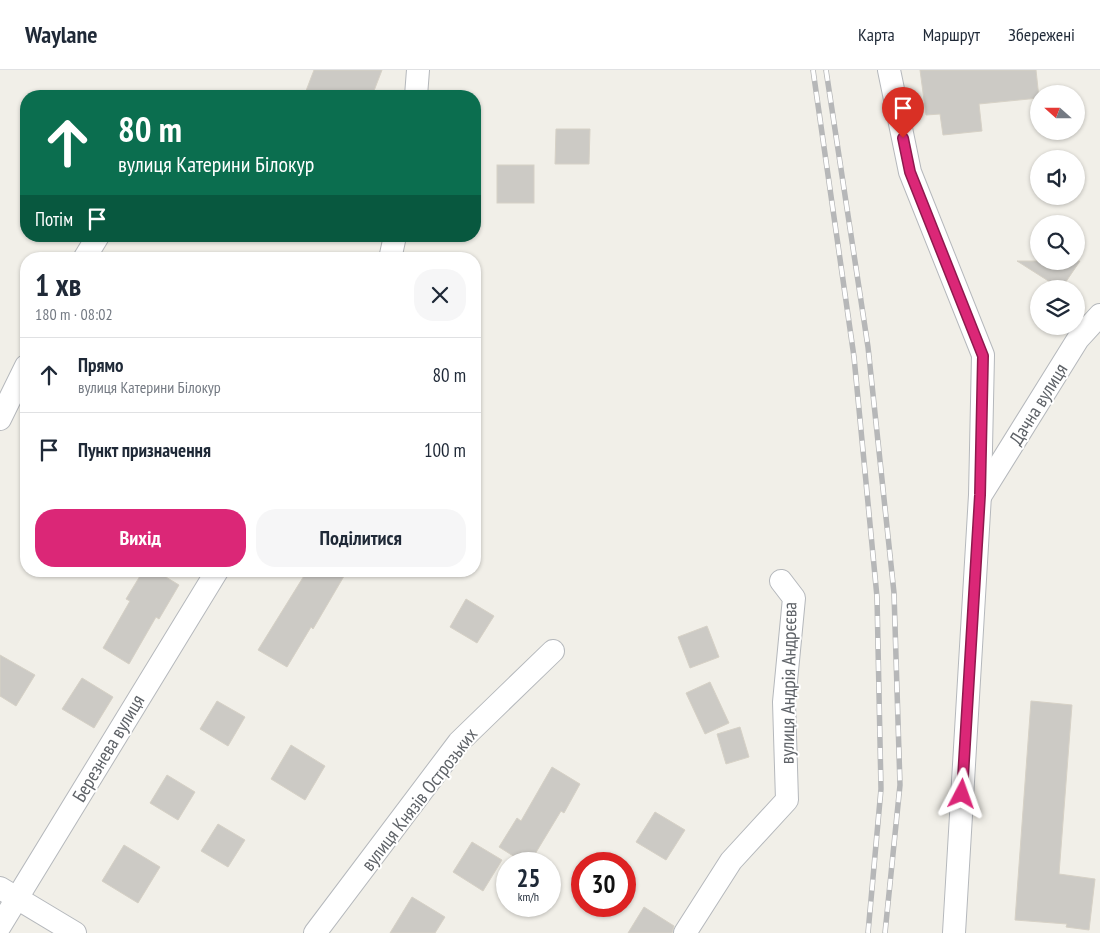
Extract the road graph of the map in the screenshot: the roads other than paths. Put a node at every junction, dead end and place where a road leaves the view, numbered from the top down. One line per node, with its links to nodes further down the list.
1 (418, 70): 3 (street)
2 (889, 70): 7 (street)
3 (416, 90)
4 (1100, 315): 7 (street, Дачна вулиця)
5 (20, 378): 6 (street)
6 (0, 419)
7 (980, 495): 16 (street)
8 (213, 577): 11 (street, Березнева вулиця)
9 (781, 581): 15 (street, вулиця Андрія Андрєєва)
10 (553, 651): 14 (street, вулиця Князів Острозьких)
11 (9, 892): 12 (street, Березнева вулиця); 13 (street)
12 (0, 926)
13 (75, 933)
14 (315, 933)
15 (685, 933)
16 (954, 933)

